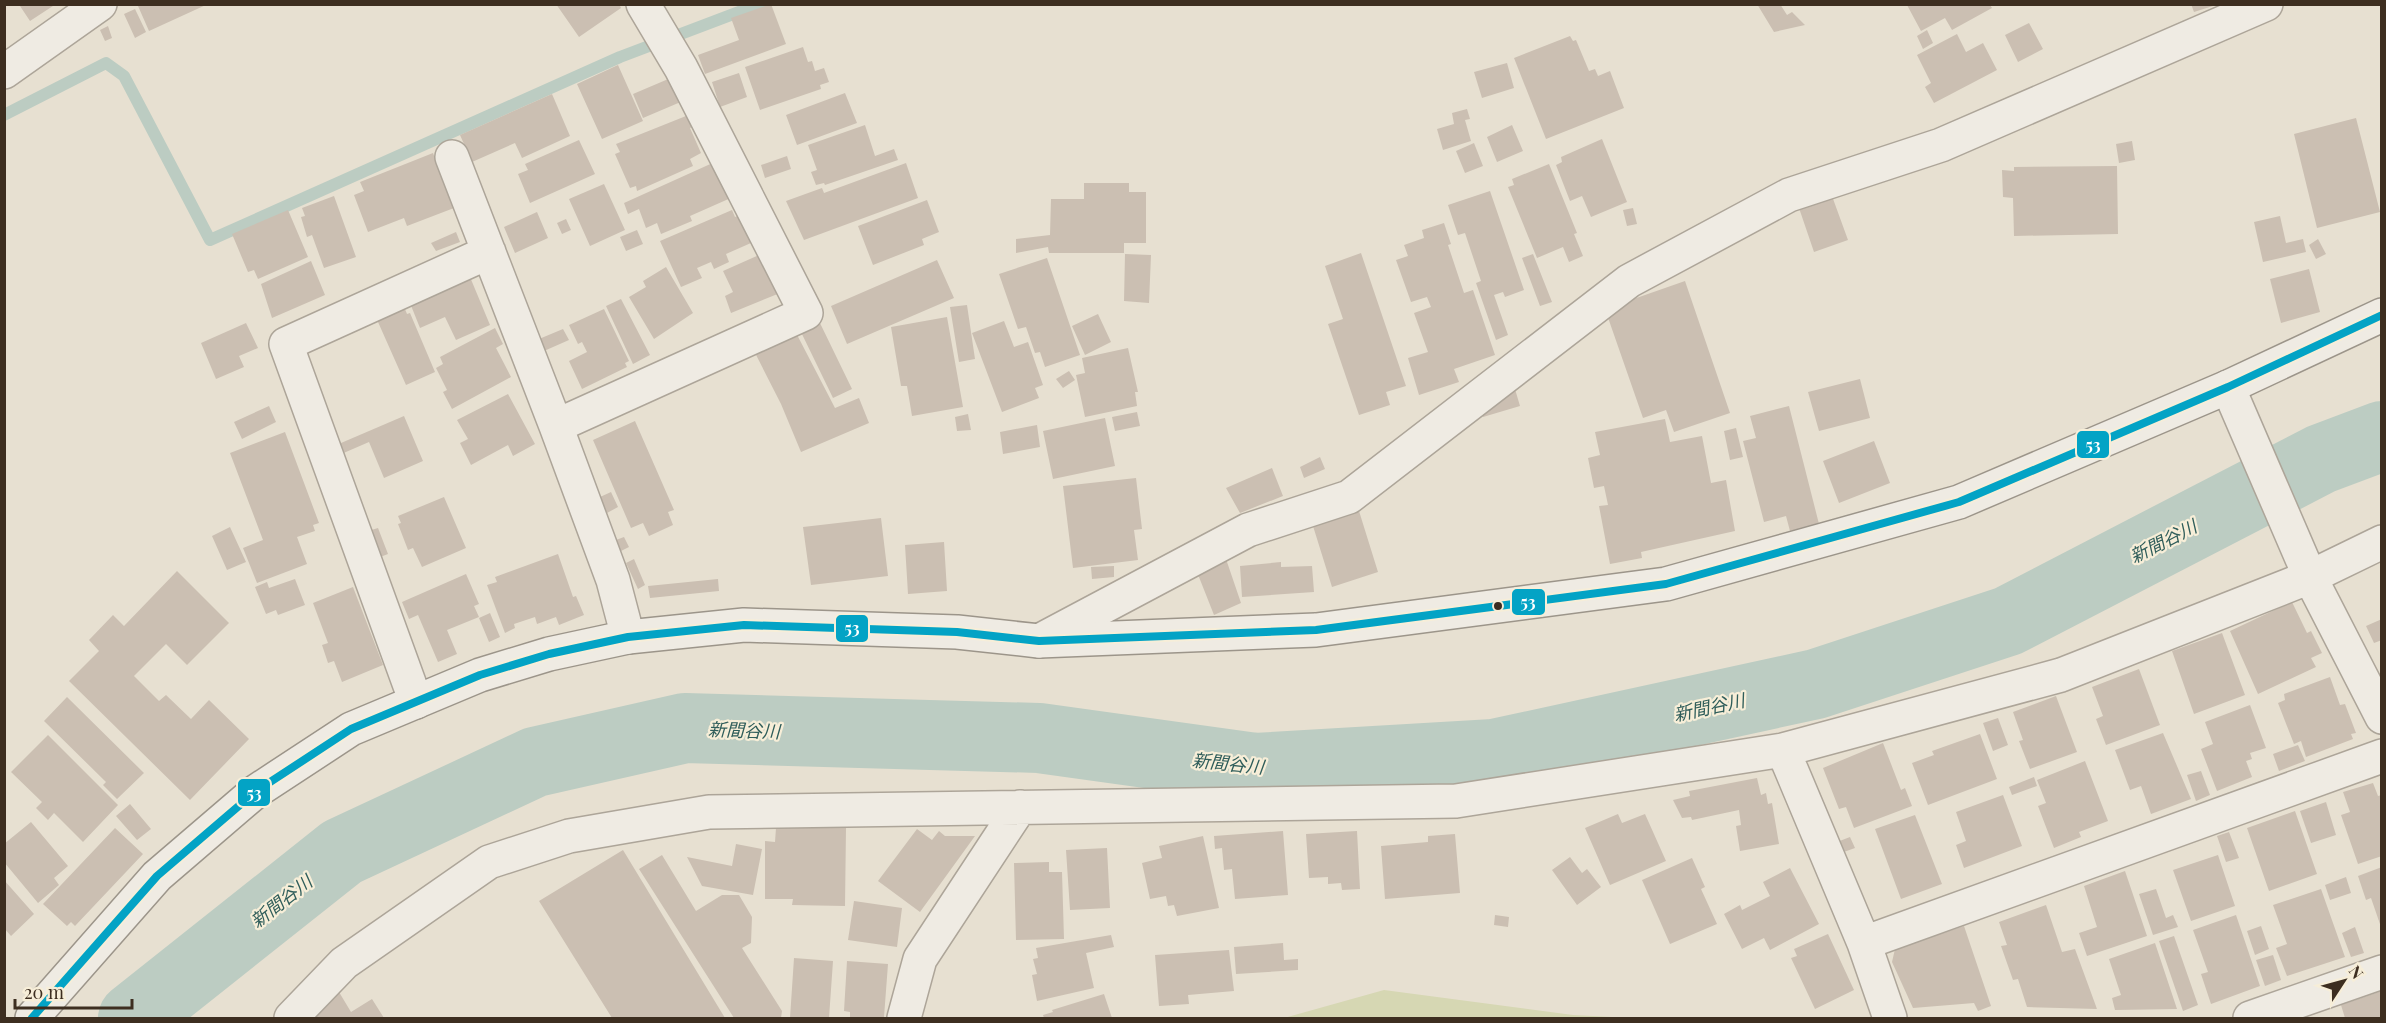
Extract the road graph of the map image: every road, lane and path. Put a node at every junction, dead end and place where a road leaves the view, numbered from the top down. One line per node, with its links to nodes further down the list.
1 (100, 4): 4 (street)
2 (643, 4): 9 (street)
3 (2266, 4): 13 (street)
4 (4, 72)
5 (452, 157): 6 (street)
6 (489, 252): 9 (street); 14 (street)
7 (2382, 315): 8 (street)
8 (2228, 387): 11 (street); 13 (street)
9 (556, 426): 12 (street)
10 (2382, 543): 11 (street)
11 (2310, 577): 15 (street); 16 (street)
12 (628, 637): 13 (street); 14 (street)
13 (1039, 641)
14 (416, 702): 21 (street)
15 (2382, 717)
16 (1783, 750): 18 (street); 19 (street)
17 (2382, 756): 19 (street)
18 (1020, 807): 22 (street); 23 (street)
19 (1864, 943): 24 (street)
20 (2382, 972): 25 (street)
21 (32, 1018)
22 (291, 1018)
23 (904, 1018)
24 (1890, 1018)
25 (2250, 1018)

